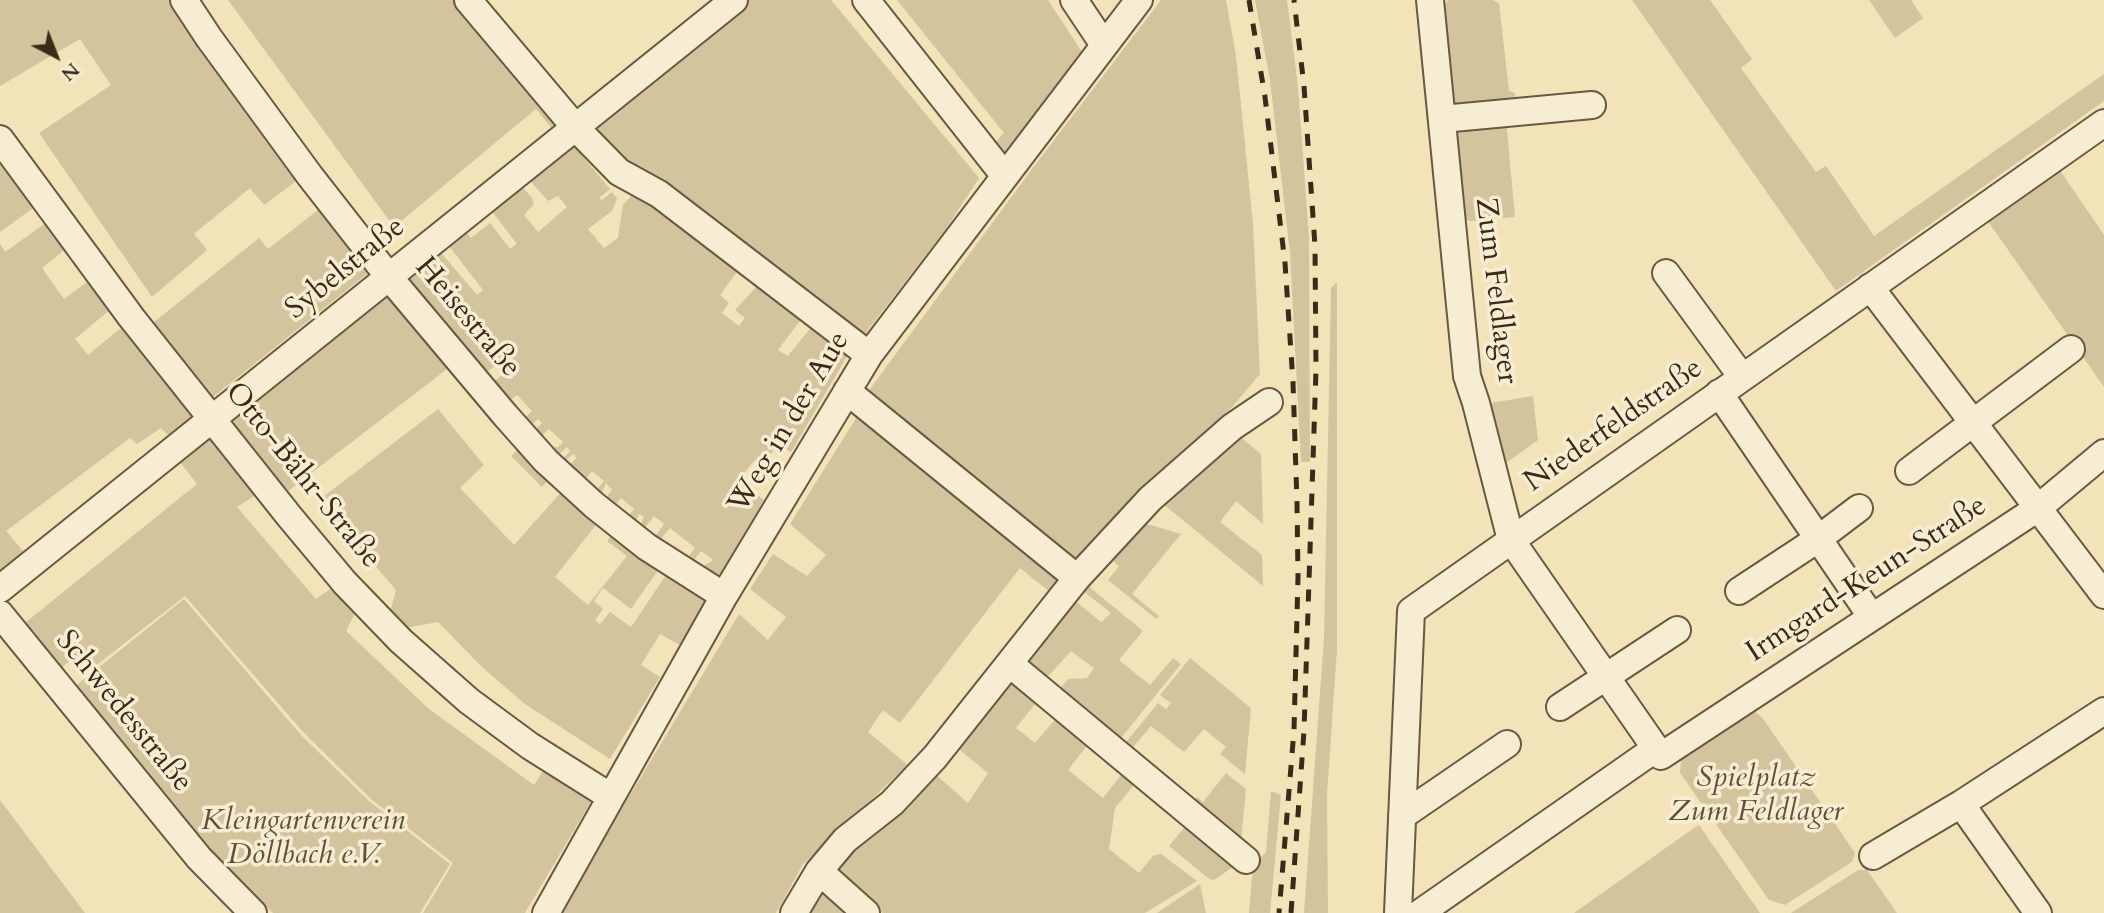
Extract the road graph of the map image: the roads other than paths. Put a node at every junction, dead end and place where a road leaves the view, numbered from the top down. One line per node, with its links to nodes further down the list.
1 (184, 0): 16 (street, Heisestraße)
2 (468, 0): 12 (street)
3 (734, 0): 12 (street, Sybelstraße)
4 (866, 0): 14 (street)
5 (1074, 0): 8 (street)
6 (1139, 0): 8 (street, Weg in der Aue)
7 (1430, 0): 10 (street, Zum Feldlager)
8 (1104, 45): 14 (street, Weg in der Aue)
9 (1592, 105): 10 (street)
10 (1442, 120): 31 (street, Zum Feldlager)
11 (2104, 123): 17 (street, Niederfeldstraße)
12 (575, 127): 16 (street, Sybelstraße); 19 (street)
13 (0, 139): 24 (street, Otto-Bähr-Straße)
14 (1004, 175): 19 (street, Weg in der Aue)
15 (1666, 272): 20 (street)
16 (389, 277): 24 (street, Sybelstraße); 36 (street, Heisestraße)
17 (1870, 286): 20 (street, Niederfeldstraße); 25 (street)
18 (2071, 349): 25 (street)
19 (869, 355): 21 (street, Weg in der Aue)
20 (1742, 377): 22 (street, Niederfeldstraße)
21 (847, 391): 32 (street); 36 (street, Weg in der Aue)
22 (1719, 393): 30 (street); 31 (street, Niederfeldstraße)
23 (1269, 402): 32 (street)
24 (212, 419): 33 (street, Sybelstraße); 46 (street, Otto-Bähr-Straße)
25 (1974, 423): 27 (street); 29 (street)
26 (2104, 453): 29 (street, Irmgard-Keun-Straße)
27 (1909, 471)
28 (1859, 508): 30 (street)
29 (2038, 508): 35 (street); 38 (street, Irmgard-Keun-Straße)
30 (1818, 539): 34 (street); 38 (street)
31 (1511, 540): 41 (street, Zum Feldlager); 48 (street, Niederfeldstraße)
32 (1077, 578): 40 (street)
33 (0, 589)
34 (1739, 591)
35 (2104, 595)
36 (724, 596): 46 (street, Weg in der Aue)
37 (0, 614): 52 (street, Schwedesstraße)
38 (1871, 616): 45 (street, Irmgard-Keun-Straße)
39 (1677, 630): 41 (street)
40 (1010, 664): 50 (street); 51 (street)
41 (1605, 676): 42 (street); 45 (street, Zum Feldlager)
42 (1560, 706)
43 (2104, 712): 47 (street)
44 (1507, 744): 48 (street)
45 (1658, 753): 57 (street, Irmgard-Keun-Straße)
46 (611, 797): 53 (street, Weg in der Aue)
47 (1961, 804): 49 (street); 58 (street)
48 (1402, 816): 56 (street, Niederfeldstraße)
49 (1873, 856)
50 (1246, 860)
51 (819, 871): 54 (street); 55 (street)
52 (253, 913)
53 (546, 913)
54 (794, 913)
55 (866, 913)
56 (1398, 913)
57 (1420, 913)
58 (2038, 913)

